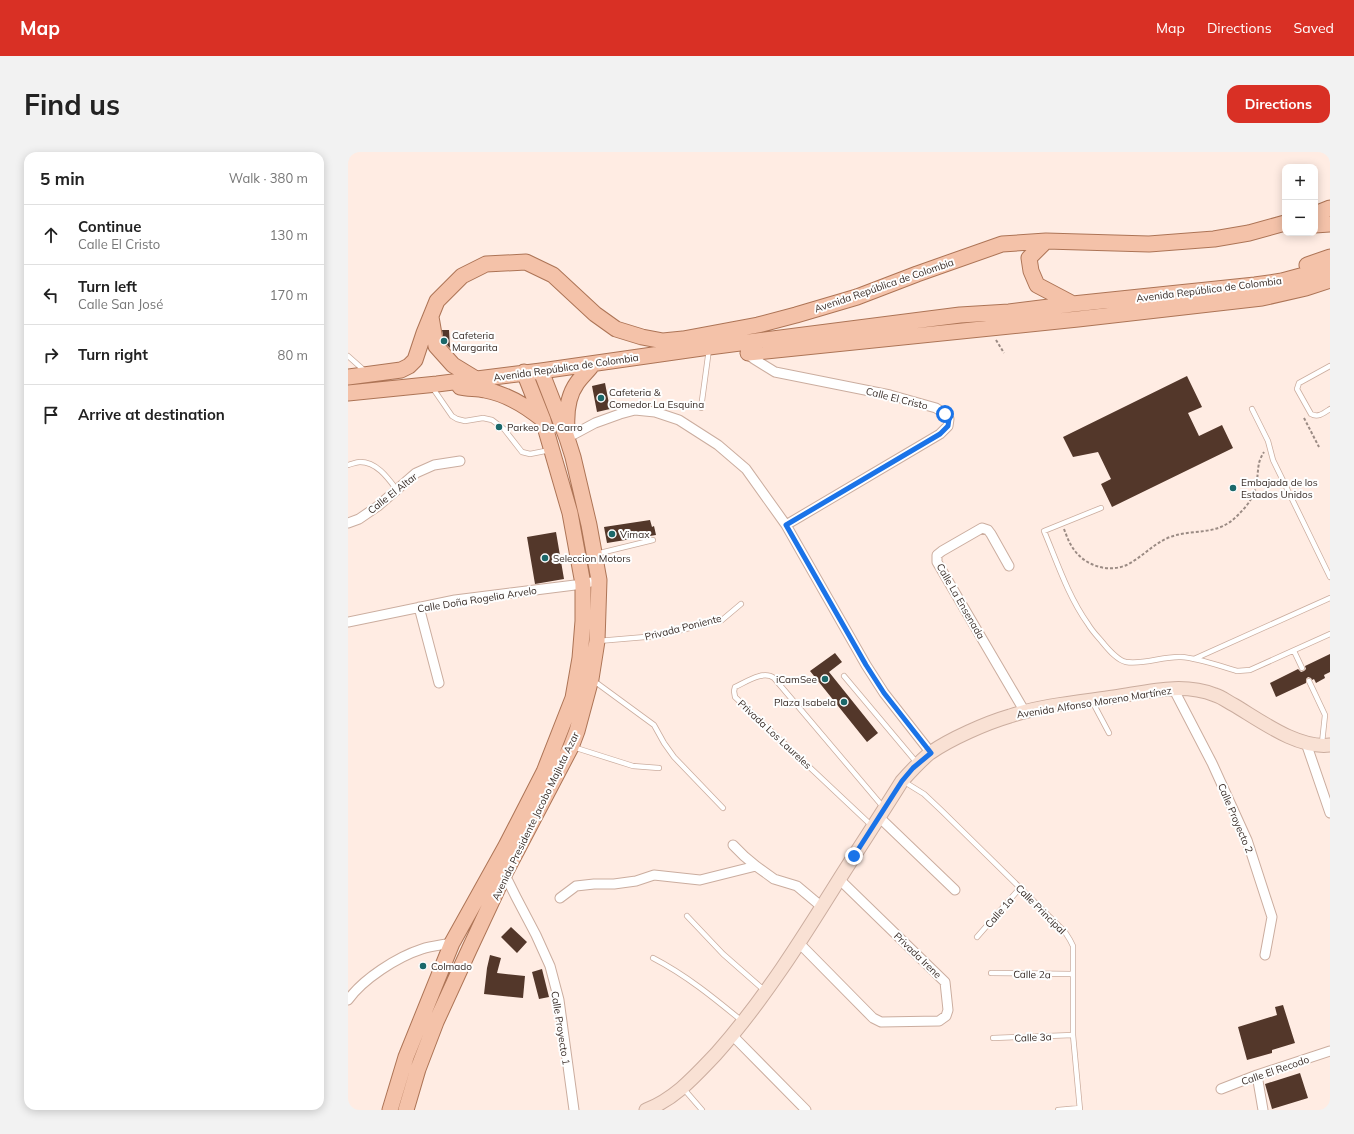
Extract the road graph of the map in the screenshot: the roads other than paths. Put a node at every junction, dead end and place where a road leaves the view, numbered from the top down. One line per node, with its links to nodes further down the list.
1 (1330, 208): 2 (main road)
2 (1318, 213)
3 (1330, 224): 5 (main road)
4 (1281, 225): 6 (main road, Avenida República de Colombia)
5 (1318, 225)
6 (1046, 241): 11 (main road); 12 (main road, Avenida República de Colombia)
7 (1330, 257): 10 (main road)
8 (1330, 268): 10 (main road, Avenida República de Colombia)
9 (1330, 280): 15 (main road)
10 (1255, 285): 11 (main road, Avenida República de Colombia)
11 (1073, 304): 13 (main road, Avenida República de Colombia)
12 (431, 317): 22 (main road, Avenida República de Colombia); 23 (main road)
13 (733, 344): 14 (main road, Avenida República de Colombia); 15 (main road)
14 (709, 347): 17 (main road, Avenida República de Colombia); 26 (lane)
15 (746, 353): 37 (street, Calle El Cristo)
16 (348, 356): 22 (lane)
17 (593, 364): 19 (main road, Avenida República de Colombia); 30 (main road)
18 (1330, 366): 28 (lane)
19 (541, 371): 20 (main road, Avenida República de Colombia); 30 (main road, Avenida Presidente Jacobo Majluta Azar)
20 (524, 372): 23 (main road, Avenida República de Colombia); 29 (main road, Avenida Presidente Jacobo Majluta Azar)
21 (349, 375): 22 (main road, Avenida República de Colombia)
22 (369, 375)
23 (476, 379): 24 (main road, Avenida República de Colombia)
24 (434, 384): 25 (main road, Avenida República de Colombia); 29 (main road); 31 (lane)
25 (348, 393)
26 (701, 408)
27 (1252, 409): 41 (lane)
28 (1330, 410)
29 (542, 420): 31 (main road, Avenida Presidente Jacobo Majluta Azar)
30 (567, 438): 37 (street); 39 (main road, Avenida Presidente Jacobo Majluta Azar)
31 (551, 450): 43 (main road, Avenida Presidente Jacobo Majluta Azar)
32 (460, 461): 34 (street, Calle El Altar)
33 (348, 465): 34 (lane)
34 (397, 490): 36 (street, Calle El Altar)
35 (1101, 508): 51 (lane)
36 (348, 522)
37 (786, 525): 64 (street)
38 (653, 540): 39 (lane)
39 (594, 554): 42 (main road, Avenida Presidente Jacobo Majluta Azar)
40 (1009, 566): 59 (street, Calle La Ensenada)
41 (1330, 577)
42 (599, 580): 43 (street, Calle Doña Rogelia Arvelo); 49 (main road, Avenida Presidente Jacobo Majluta Azar)
43 (582, 584): 46 (street, Calle Doña Rogelia Arvelo); 73 (main road, Avenida Presidente Jacobo Majluta Azar)
44 (1330, 598): 51 (lane)
45 (741, 604): 49 (lane, Privada Poniente)
46 (419, 607): 47 (street, Calle Doña Rogelia Arvelo); 56 (street)
47 (348, 622)
48 (1330, 634): 50 (lane)
49 (597, 641): 54 (main road, Avenida Presidente Jacobo Majluta Azar)
50 (1294, 651): 51 (lane); 52 (lane)
51 (1194, 659)
52 (1302, 668)
53 (844, 676): 65 (lane)
54 (591, 679): 63 (main road, Avenida Presidente Jacobo Majluta Azar); 68 (lane)
55 (1309, 681): 62 (lane)
56 (439, 683)
57 (1173, 688): 58 (main road, Avenida Alfonso Moreno Martínez); 61 (main road, Avenida Alfonso Moreno Martínez); 83 (street, Calle Proyecto 2)
58 (1092, 700): 59 (main road, Avenida Alfonso Moreno Martínez); 60 (lane)
59 (1025, 712): 64 (main road, Avenida Alfonso Moreno Martínez)
60 (1109, 733)
61 (1306, 743): 62 (main road, Avenida Alfonso Moreno Martínez); 69 (street)
62 (1326, 745)
63 (571, 747): 66 (lane); 73 (main road, Avenida Presidente Jacobo Majluta Azar)
64 (931, 753): 65 (main road, Avenida Alfonso Moreno Martínez)
65 (918, 764): 67 (main road, Avenida Alfonso Moreno Martínez)
66 (659, 768)
67 (902, 781): 70 (main road, Avenida Alfonso Moreno Martínez); 75 (lane, Calle Principal)
68 (723, 808)
69 (1330, 813)
70 (879, 817): 70 (lane, Privada Los Laureles); 74 (main road, Avenida Alfonso Moreno Martínez); 76 (street)
71 (734, 844): 72 (street)
72 (756, 866): 77 (street); 78 (street)
73 (500, 870): 81 (main road, Avenida Presidente Jacobo Majluta Azar); 100 (main road, Avenida Presidente Jacobo Majluta Azar); 101 (street, Calle Proyecto 1)
74 (839, 879): 78 (main road, Avenida Alfonso Moreno Martínez); 82 (street, Privada Irene)
75 (1020, 888): 80 (lane, Calle 1a); 86 (lane, Calle Principal)
76 (955, 890)
77 (560, 898)
78 (822, 907): 82 (main road, Avenida Alfonso Moreno Martínez)
79 (687, 916): 87 (lane)
80 (977, 937)
81 (452, 943): 88 (street); 99 (main road, Avenida Presidente Jacobo Majluta Azar)
82 (799, 943): 87 (main road, Avenida Alfonso Moreno Martínez)
83 (1265, 955)
84 (653, 958): 89 (lane)
85 (991, 973): 86 (lane, Calle 2a)
86 (1072, 974): 91 (lane, Calle Principal)
87 (765, 991): 89 (main road, Avenida Alfonso Moreno Martínez)
88 (348, 1000)
89 (742, 1021): 90 (main road, Avenida Alfonso Moreno Martínez)
90 (732, 1035): 95 (main road, Avenida Alfonso Moreno Martínez); 103 (street)
91 (1073, 1035): 92 (lane, Calle 3a); 98 (lane, Calle Principal)
92 (993, 1038)
93 (1330, 1051): 94 (street, Calle El Recodo)
94 (1257, 1076): 96 (street, Calle El Recodo); 105 (street)
95 (683, 1088): 97 (main road, Avenida Alfonso Moreno Martínez); 102 (lane)
96 (1221, 1089)
97 (650, 1109)
98 (1080, 1109): 104 (lane)
99 (390, 1110)
100 (406, 1110)
101 (574, 1110)
102 (702, 1110)
103 (806, 1110)
104 (1058, 1110)
105 (1264, 1110)

